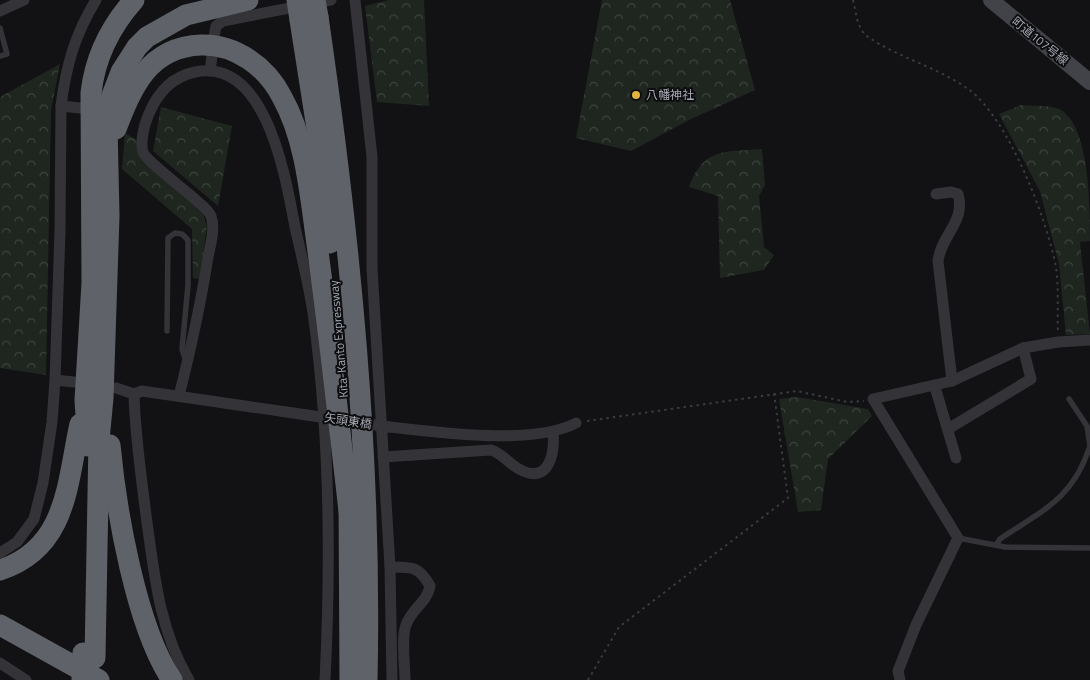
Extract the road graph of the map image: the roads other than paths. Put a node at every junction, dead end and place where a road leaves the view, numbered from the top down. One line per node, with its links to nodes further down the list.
1 (24, 0): 9 (street)
2 (96, 0): 16 (street)
3 (134, 0): 17 (highway)
4 (202, 0): 17 (highway)
5 (248, 0): 20 (highway)
6 (355, 0): 37 (street)
7 (991, 0): 15 (street, 町道107号線)
8 (316, 8): 11 (street); 39 (highway, Kita-Kanto Expressway); 59 (highway, Kita-Kanto Expressway)
9 (0, 11)
10 (0, 28): 12 (lane)
11 (214, 37)
12 (0, 56)
13 (212, 56): 14 (street)
14 (210, 72): 19 (street); 57 (street)
15 (1090, 82)
16 (62, 106): 17 (street); 26 (street)
17 (86, 114): 29 (highway)
18 (130, 115): 19 (street)
19 (146, 119): 25 (street)
20 (109, 154): 29 (highway); 39 (highway)
21 (936, 194): 27 (street)
22 (167, 332): 25 (lane)
23 (1090, 340): 24 (street)
24 (1023, 348): 27 (street); 34 (street)
25 (187, 364): 31 (street)
26 (55, 380): 29 (street); 43 (street)
27 (952, 381): 28 (street)
28 (935, 386): 34 (street); 40 (street)
29 (95, 392): 30 (street); 45 (highway); 48 (highway); 55 (highway)
30 (134, 394): 31 (street, 矢頭東橋); 56 (street)
31 (179, 396): 35 (street, 矢頭東橋, bridge)
32 (1069, 398): 36 (lane)
33 (576, 422): 35 (street)
34 (948, 430): 38 (street)
35 (553, 432): 37 (street)
36 (1090, 446): 41 (lane)
37 (383, 457): 44 (street)
38 (956, 458)
39 (349, 511): 58 (highway, Kita-Kanto Expressway)
40 (958, 538): 41 (lane); 62 (street)
41 (996, 545): 42 (lane)
42 (1090, 548)
43 (0, 553)
44 (390, 567): 60 (street); 61 (street)
45 (0, 570)
46 (0, 625): 54 (highway)
47 (0, 640): 50 (highway)
48 (89, 655): 52 (highway, bridge); 53 (highway)
49 (0, 663): 51 (street)
50 (66, 677)
51 (26, 680)
52 (82, 680)
53 (94, 680)
54 (99, 680)
55 (172, 680)
56 (189, 680)
57 (325, 680)
58 (350, 680)
59 (367, 680)
60 (392, 680)
61 (404, 680)
62 (900, 680)

